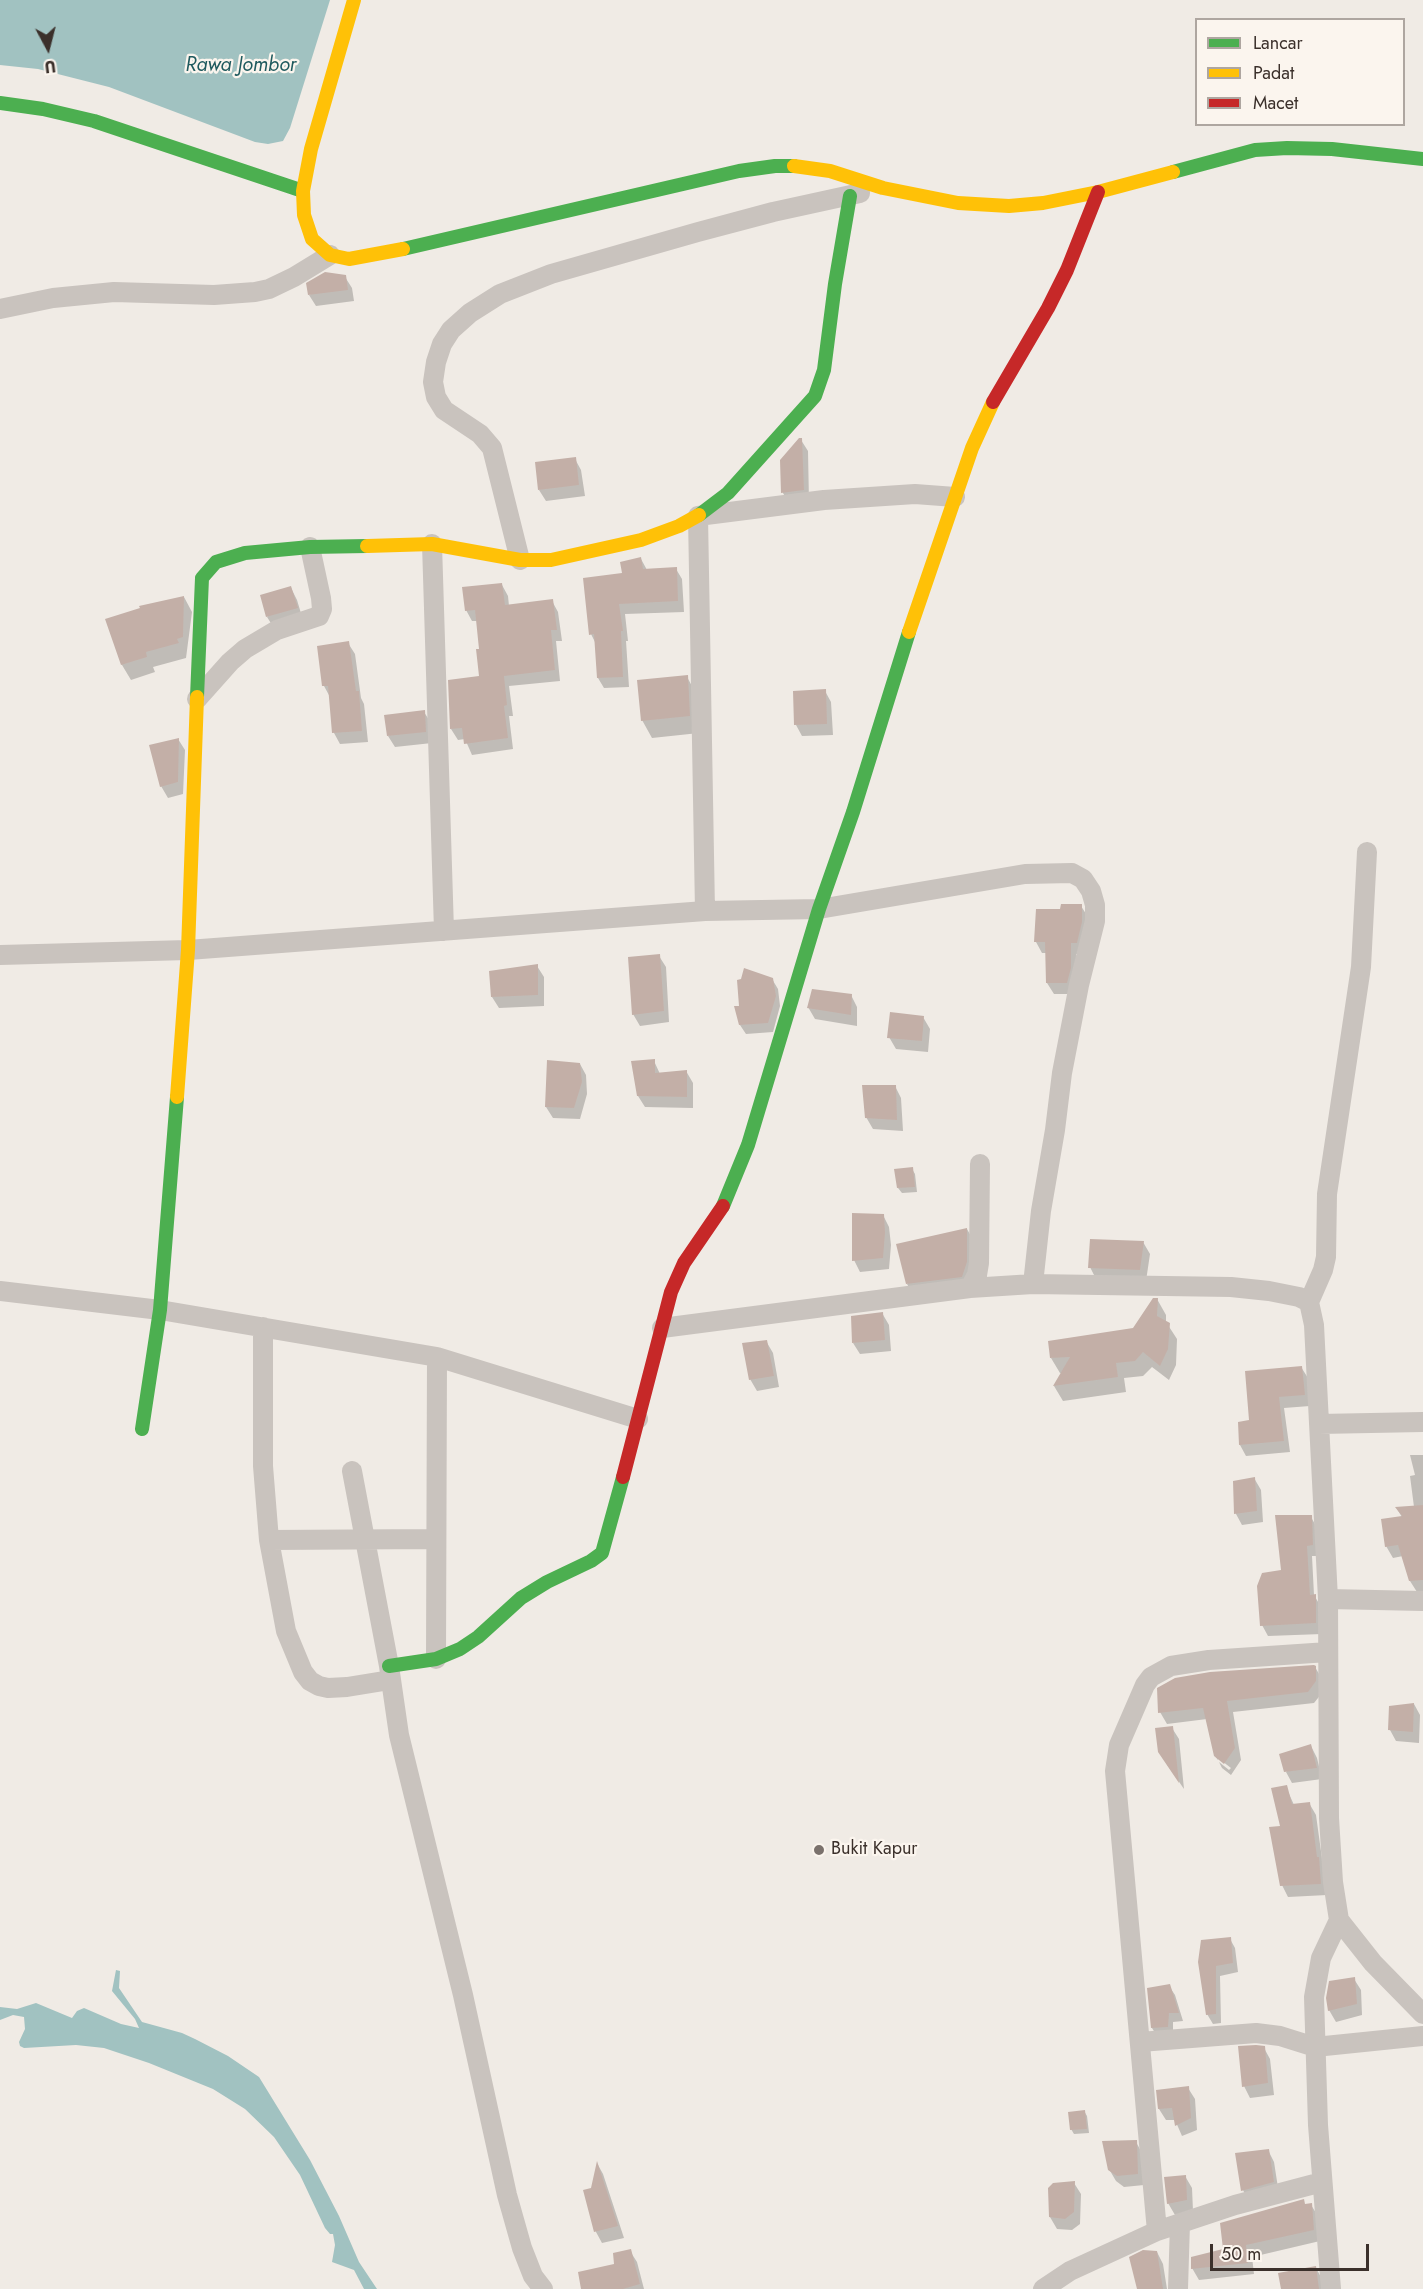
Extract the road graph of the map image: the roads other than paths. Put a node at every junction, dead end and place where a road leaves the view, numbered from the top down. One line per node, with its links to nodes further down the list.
1 (354, 0): 5 (street)
2 (0, 103): 5 (street)
3 (1423, 159): 6 (street)
4 (883, 189): 6 (street); 7 (street); 8 (street)
5 (303, 191): 8 (street)
6 (1098, 192): 10 (street)
7 (850, 196): 11 (street); 14 (street)
8 (330, 255): 9 (street)
9 (0, 309)
10 (955, 497): 11 (street); 17 (street)
11 (698, 516): 14 (street); 18 (street)
12 (432, 544): 13 (street); 14 (street); 19 (street)
13 (310, 547): 15 (street); 15 (street)
14 (520, 560)
15 (197, 699): 20 (street)
16 (1367, 852): 26 (street)
17 (819, 909): 18 (street); 23 (street); 29 (street)
18 (705, 911): 19 (street)
19 (444, 931): 20 (street)
20 (189, 950): 21 (street); 27 (street)
21 (0, 955)
22 (980, 1164): 24 (street)
23 (1033, 1284): 24 (street); 26 (street)
24 (970, 1288): 29 (street)
25 (0, 1291): 27 (street)
26 (1309, 1302): 33 (street)
27 (160, 1310): 28 (street); 34 (street)
28 (263, 1327): 30 (street); 37 (street)
29 (662, 1328): 31 (street)
30 (437, 1357): 31 (street); 36 (street)
31 (638, 1419): 42 (street)
32 (1423, 1422): 33 (street)
33 (1319, 1424): 39 (street)
34 (142, 1429)
35 (352, 1471): 38 (street)
36 (436, 1539): 38 (street); 42 (street)
37 (269, 1540): 38 (street); 43 (street)
38 (365, 1540): 43 (street)
39 (1328, 1599): 40 (street); 41 (street)
40 (1423, 1601)
41 (1328, 1652): 44 (street); 47 (street)
42 (436, 1659): 43 (street)
43 (389, 1673): 52 (street)
44 (1339, 1920): 45 (street); 48 (street)
45 (1423, 2014)
46 (1423, 2036): 48 (street)
47 (1140, 2042): 48 (street); 51 (street)
48 (1315, 2048): 49 (street)
49 (1322, 2182): 50 (street); 55 (street)
50 (1180, 2223): 51 (street); 54 (street)
51 (1157, 2231): 53 (street)
52 (543, 2289)
53 (1042, 2289)
54 (1178, 2289)
55 (1331, 2289)

